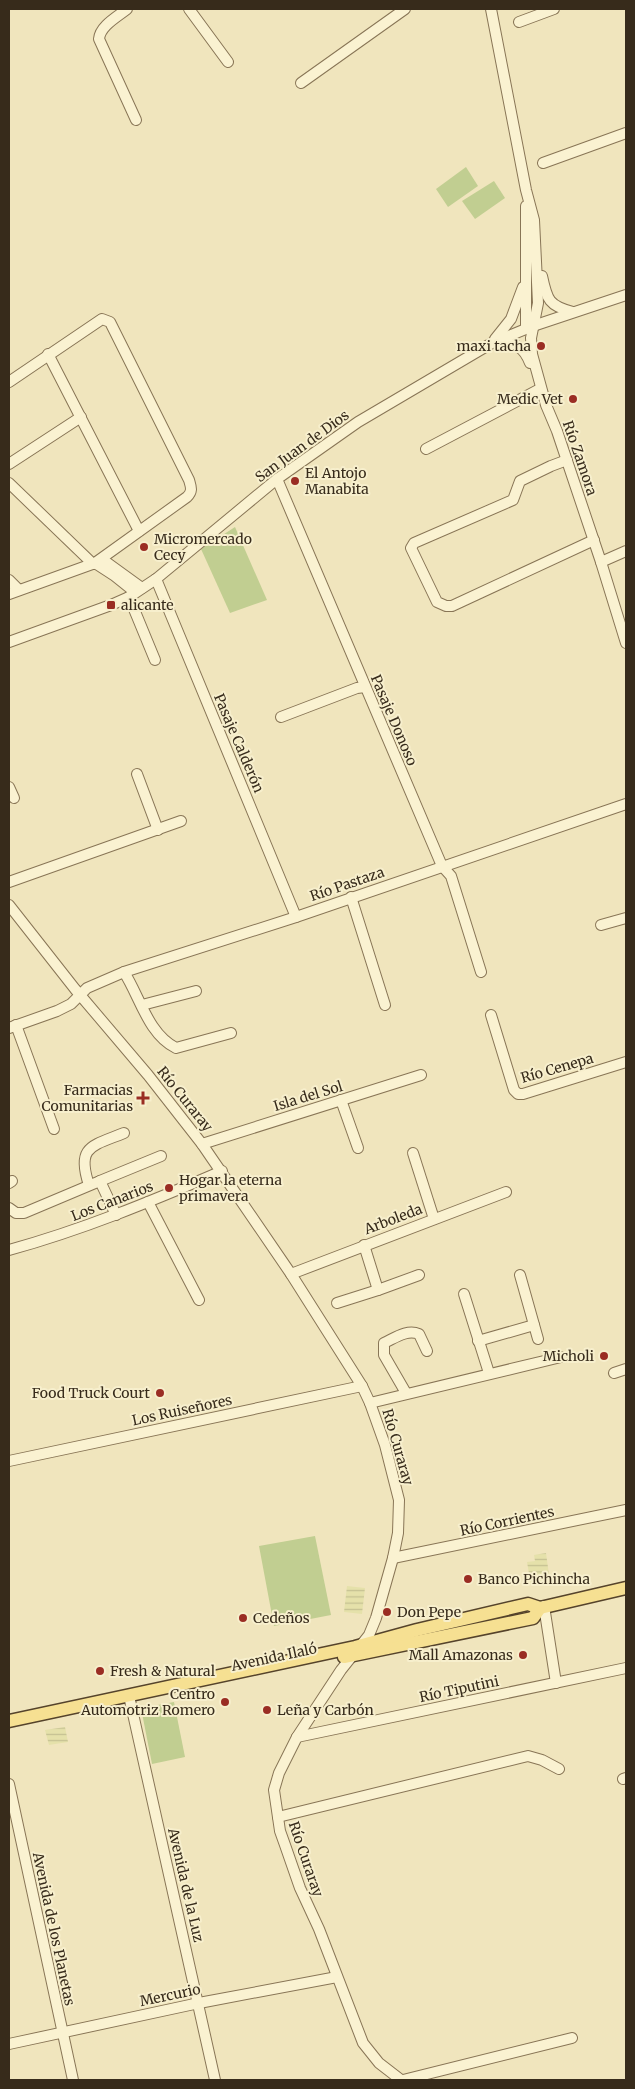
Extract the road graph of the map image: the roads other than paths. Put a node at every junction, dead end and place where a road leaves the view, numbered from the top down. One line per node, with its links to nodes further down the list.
1 (127, 9): 9 (street)
2 (188, 9): 7 (street)
3 (405, 9): 8 (street)
4 (491, 9): 12 (street, Río Zamora)
5 (554, 9): 6 (street)
6 (520, 22)
7 (228, 62)
8 (301, 83)
9 (136, 120)
10 (626, 133): 11 (street)
11 (543, 163)
12 (526, 190): 13 (street, Río Zamora); 14 (street, Río Zamora)
13 (537, 253): 16 (street); 18 (street, Río Zamora)
14 (526, 266): 18 (street, Río Zamora); 19 (street)
15 (626, 295): 16 (street, San Juan de Dios)
16 (574, 312): 17 (street, San Juan de Dios)
17 (549, 320): 18 (street, San Juan de Dios); 21 (street)
18 (530, 327): 19 (street, San Juan de Dios); 21 (street, Río Zamora)
19 (492, 343): 23 (street); 29 (street, San Juan de Dios)
20 (48, 354): 22 (street); 25 (street); 31 (street)
21 (532, 354): 24 (street, Río Zamora)
22 (9, 382)
23 (538, 390): 24 (street); 26 (street)
24 (546, 405): 27 (street, Río Zamora)
25 (80, 417): 28 (street); 31 (street)
26 (426, 449)
27 (567, 460): 32 (street, Río Zamora); 32 (street)
28 (9, 464)
29 (277, 479): 36 (street, San Juan de Dios); 44 (street, Pasaje Donoso)
30 (9, 483): 34 (street)
31 (139, 531): 34 (street)
32 (594, 540): 35 (street, Río Zamora)
33 (626, 551): 35 (street)
34 (97, 562): 38 (street); 39 (street)
35 (601, 562): 42 (street, Río Zamora)
36 (156, 579): 39 (street, San Juan de Dios); 56 (street, Pasaje Calderón)
37 (9, 580): 38 (street)
38 (19, 590): 40 (street)
39 (135, 592): 41 (street, San Juan de Dios); 43 (street)
40 (9, 594)
41 (9, 642)
42 (626, 643)
43 (155, 660)
44 (365, 687): 45 (street); 52 (street, Pasaje Donoso)
45 (281, 717)
46 (137, 774): 51 (street)
47 (9, 787): 48 (street)
48 (14, 798)
49 (626, 804): 52 (street, Río Pastaza)
50 (181, 822): 51 (street)
51 (158, 830): 53 (street)
52 (442, 866): 54 (street, Río Pastaza); 60 (street, Pasaje Donoso)
53 (9, 882)
54 (351, 897): 56 (street, Río Pastaza); 64 (street)
55 (9, 905): 62 (street, Río Curaray)
56 (296, 917): 59 (street, Río Pastaza)
57 (626, 918): 58 (street)
58 (602, 925)
59 (124, 972): 62 (street, Río Pastaza); 63 (street)
60 (481, 972)
61 (196, 991): 63 (street)
62 (80, 995): 66 (street, Río Pastaza); 73 (street, Río Curaray)
63 (142, 1005): 67 (street)
64 (386, 1005)
65 (491, 1015): 68 (street, Río Cenepa)
66 (12, 1026): 71 (street)
67 (231, 1033)
68 (626, 1062)
69 (421, 1075): 70 (street, Isla del Sol)
70 (341, 1100): 73 (street, Isla del Sol); 74 (street)
71 (54, 1129)
72 (124, 1133): 79 (street)
73 (202, 1144): 77 (street, Río Curaray)
74 (358, 1148)
75 (413, 1153): 84 (street)
76 (161, 1156): 78 (street)
77 (222, 1171): 81 (street, Los Canarios); 87 (street, Río Curaray)
78 (100, 1181): 79 (street); 83 (street)
79 (89, 1185): 82 (street)
80 (506, 1192): 84 (street, Arboleda)
81 (148, 1202): 83 (street, Los Canarios); 92 (street)
82 (9, 1208)
83 (116, 1215): 86 (street, Los Canarios)
84 (434, 1218): 85 (street, Arboleda)
85 (364, 1245): 87 (street, Arboleda); 90 (street)
86 (9, 1250)
87 (291, 1274): 102 (street, Río Curaray)
88 (520, 1275): 94 (street)
89 (419, 1276): 90 (street)
90 (378, 1290): 93 (street)
91 (464, 1294): 96 (street)
92 (199, 1300)
93 (337, 1303)
94 (534, 1325): 95 (street); 96 (street)
95 (538, 1339)
96 (478, 1341): 101 (street)
97 (427, 1351): 103 (street)
98 (561, 1357): 101 (street)
99 (626, 1369): 100 (street)
100 (614, 1372)
101 (488, 1373): 103 (street)
102 (362, 1386): 104 (street, Río Curaray); 105 (street, Los Ruiseñores)
103 (406, 1393): 104 (street)
104 (370, 1403): 107 (street, Río Curaray)
105 (9, 1461)
106 (626, 1510): 107 (street, Río Corrientes)
107 (393, 1558): 110 (street, Río Curaray)
108 (624, 1588): 109 (main road, Avenida Ilaló)
109 (542, 1607): 110 (main road, Avenida Ilaló); 111 (main road, Avenida Ilaló); 113 (street)
110 (360, 1644): 111 (street, Río Curaray); 114 (main road, Avenida Ilaló)
111 (352, 1656): 114 (main road, Avenida Ilaló); 117 (street, Río Curaray)
112 (626, 1668): 113 (street, Río Tiputini)
113 (556, 1683): 117 (street, Río Tiputini)
114 (129, 1699): 115 (main road, Avenida Ilaló); 116 (main road, Avenida Ilaló); 122 (street, Avenida de la Luz)
115 (9, 1722)
116 (9, 1727)
117 (297, 1737): 120 (street, Río Curaray)
118 (559, 1769): 120 (street)
119 (9, 1784): 123 (street, Avenida de los Planetas)
120 (278, 1817): 121 (street, Río Curaray)
121 (337, 1977): 122 (street, Mercurio); 128 (street, Río Curaray)
122 (199, 2003): 123 (street, Mercurio); 127 (street, Avenida de la Luz)
123 (62, 2031): 125 (street, Mercurio); 126 (street, Avenida de los Planetas)
124 (572, 2038): 128 (street)
125 (9, 2044)
126 (74, 2080)
127 (215, 2080)
128 (402, 2080)

